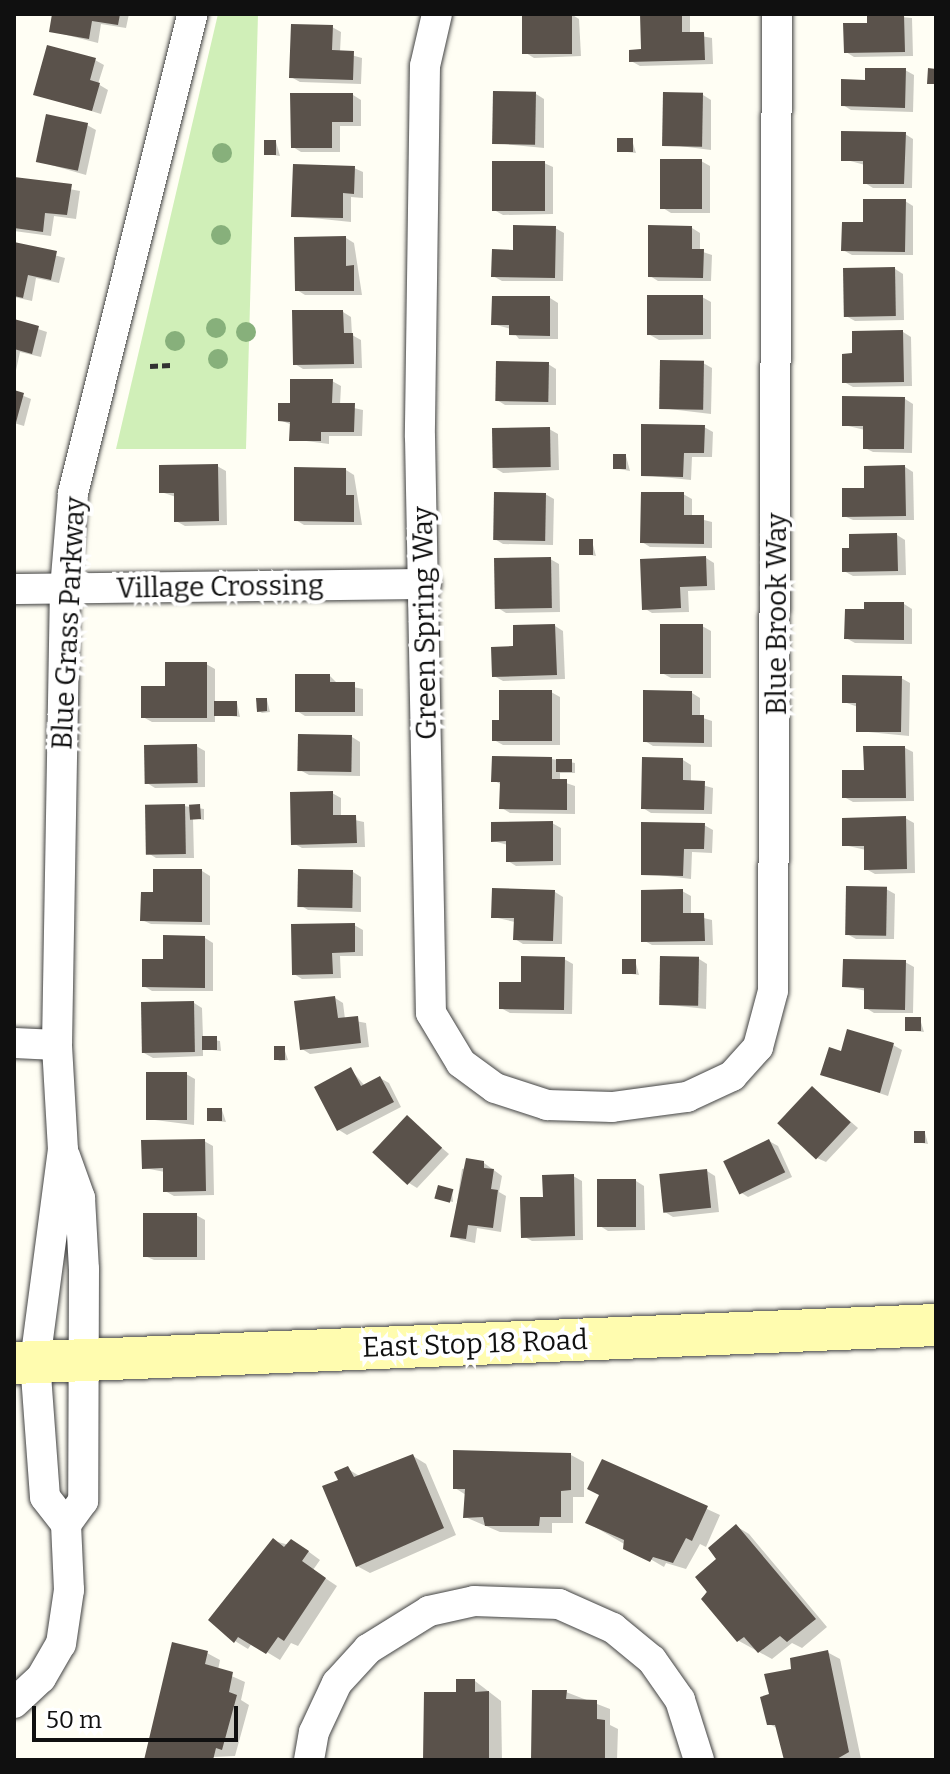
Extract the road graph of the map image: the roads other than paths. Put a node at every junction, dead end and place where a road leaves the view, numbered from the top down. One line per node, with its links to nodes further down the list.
1 (192, 14): 6 (street, Blue Grass Parkway)
2 (437, 14): 4 (street, Green Spring Way)
3 (777, 14): 9 (street, Blue Brook Way)
4 (426, 584): 6 (street, Village Crossing); 9 (street, Green Spring Way)
5 (14, 589): 6 (street, Village Crossing)
6 (65, 589): 8 (street, Blue Grass Parkway)
7 (14, 1043): 8 (street)
8 (57, 1045): 10 (street, Blue Grass Parkway)
9 (612, 1107)
10 (63, 1150): 12 (street, Blue Grass Parkway); 13 (street, Blue Grass Parkway)
11 (936, 1325): 12 (street, East Stop 18 Road)
12 (84, 1361): 13 (street, East Stop 18 Road); 14 (street, Blue Grass Parkway)
13 (24, 1362): 14 (street, Blue Grass Parkway)
14 (66, 1524): 15 (street)
15 (14, 1703)
16 (309, 1760): 17 (street)
17 (699, 1760)

